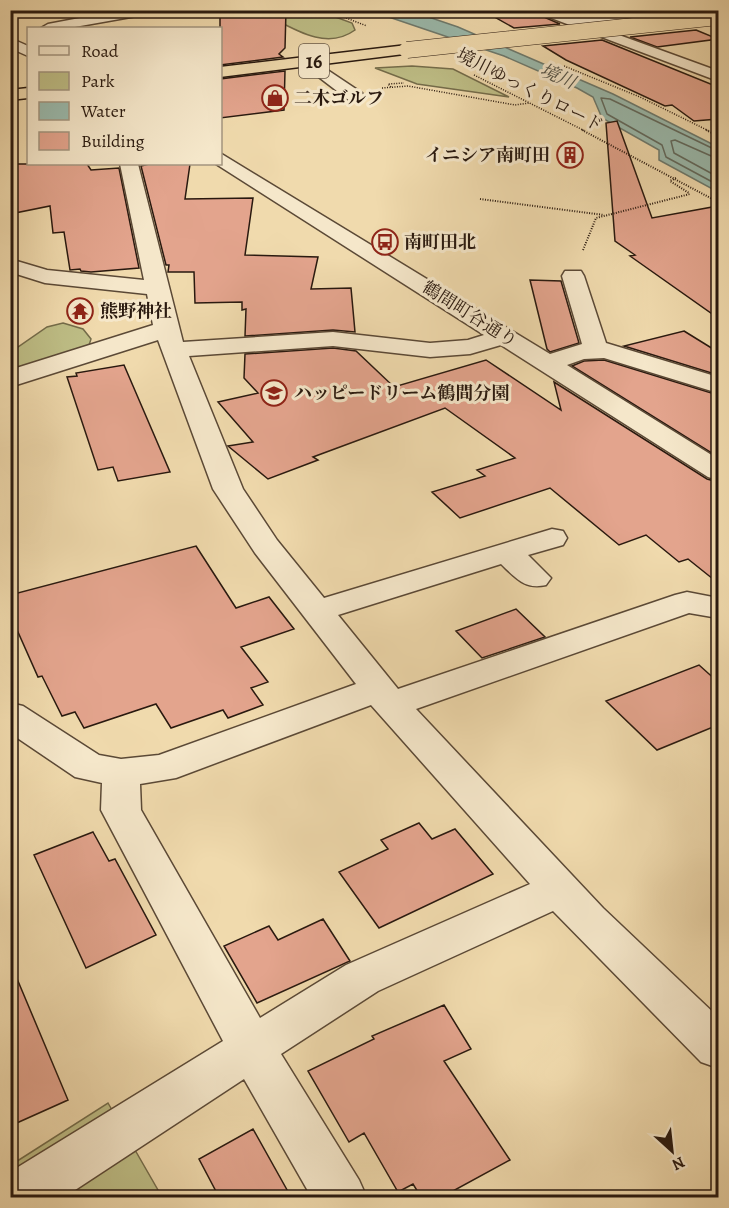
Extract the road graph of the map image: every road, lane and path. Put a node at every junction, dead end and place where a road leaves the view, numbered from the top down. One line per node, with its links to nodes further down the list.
1 (82, 10): 9 (street)
2 (148, 10): 9 (street)
3 (325, 10): 12 (path)
4 (426, 10): 8 (path)
5 (537, 10): 11 (street)
6 (670, 10): 11 (street)
7 (700, 10): 19 (highway, 16)
8 (446, 18)
9 (101, 19): 13 (street)
10 (718, 19): 15 (street); 20 (highway, 16, bridge)
11 (566, 21): 15 (street)
12 (368, 26)
13 (54, 27)
14 (27, 32): 16 (street)
15 (600, 33): 24 (street)
16 (10, 35)
17 (10, 42): 18 (street)
18 (27, 51)
19 (222, 60)
20 (308, 62): 22 (highway, 16); 28 (street)
21 (557, 63): 32 (path)
22 (222, 72)
23 (471, 73): 31 (path, 境川ゆっくりロード)
24 (718, 76)
25 (27, 80): 26 (highway)
26 (10, 82)
27 (404, 83): 28 (path)
28 (385, 88): 31 (path)
29 (27, 93): 30 (highway)
30 (10, 95)
31 (530, 103): 35 (path, 境川ゆっくりロード)
32 (718, 136)
33 (222, 159): 42 (street, 鶴間町谷通り)
34 (129, 165): 41 (street)
35 (676, 178): 37 (path, 境川ゆっくりロード); 38 (path)
36 (480, 200): 38 (path)
37 (718, 202)
38 (605, 215): 40 (path)
39 (10, 265): 41 (street)
40 (573, 276): 44 (street)
41 (157, 288): 43 (street)
42 (506, 336): 43 (street); 45 (street, 鶴間町谷通り)
43 (169, 340): 46 (street); 53 (street)
44 (596, 350): 45 (street); 47 (street)
45 (548, 363): 48 (street, 鶴間町谷通り)
46 (10, 379)
47 (718, 385)
48 (718, 471)
49 (552, 538): 50 (street)
50 (506, 552): 51 (street); 53 (street)
51 (535, 578)
52 (718, 608): 54 (street)
53 (316, 611): 54 (street)
54 (385, 697): 56 (street); 57 (street)
55 (10, 715): 56 (street)
56 (121, 773): 58 (street)
57 (560, 889): 58 (street); 59 (street)
58 (251, 1047): 60 (street); 61 (street)
59 (718, 1047)
60 (16, 1197)
61 (341, 1197)

